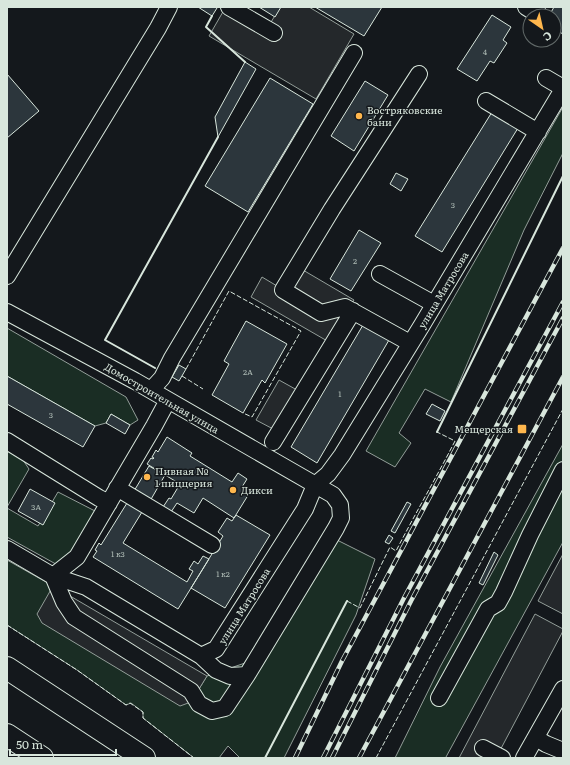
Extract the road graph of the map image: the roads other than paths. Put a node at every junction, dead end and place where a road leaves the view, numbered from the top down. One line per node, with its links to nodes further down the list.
1 (170, 7): 13 (street)
2 (229, 7): 5 (street)
3 (526, 7): 4 (street)
4 (538, 7)
5 (274, 33)
6 (354, 53): 18 (street)
7 (419, 74): 15 (street)
8 (546, 78): 9 (street)
9 (563, 88): 11 (street, улица Матросова)
10 (486, 101): 11 (street)
11 (538, 132): 14 (street, улица Матросова)
12 (380, 274): 14 (street)
13 (7, 276)
14 (434, 304): 17 (street, улица Матросова)
15 (353, 311): 17 (street); 21 (street)
16 (7, 312): 18 (street, Домостроительная улица)
17 (410, 343): 23 (street, улица Матросова)
18 (151, 390): 19 (street, Домостроительная улица)
19 (168, 400): 23 (street, Домостроительная улица); 24 (street)
20 (7, 441): 25 (street)
21 (273, 442)
22 (563, 470): 33 (street)
23 (315, 485): 29 (street, улица Матросова); 31 (street)
24 (117, 488): 25 (street); 26 (street)
25 (109, 503): 28 (street)
26 (212, 545)
27 (7, 550): 28 (street)
28 (53, 576): 29 (street); 31 (street)
29 (200, 656): 31 (street)
30 (7, 668): 39 (highway)
31 (247, 675)
32 (563, 689): 35 (street)
33 (439, 698)
34 (7, 735): 38 (highway)
35 (536, 738): 37 (street); 41 (street)
36 (483, 748): 40 (street)
37 (563, 751)
38 (42, 758)
39 (144, 758)
40 (502, 758)
41 (524, 758)

